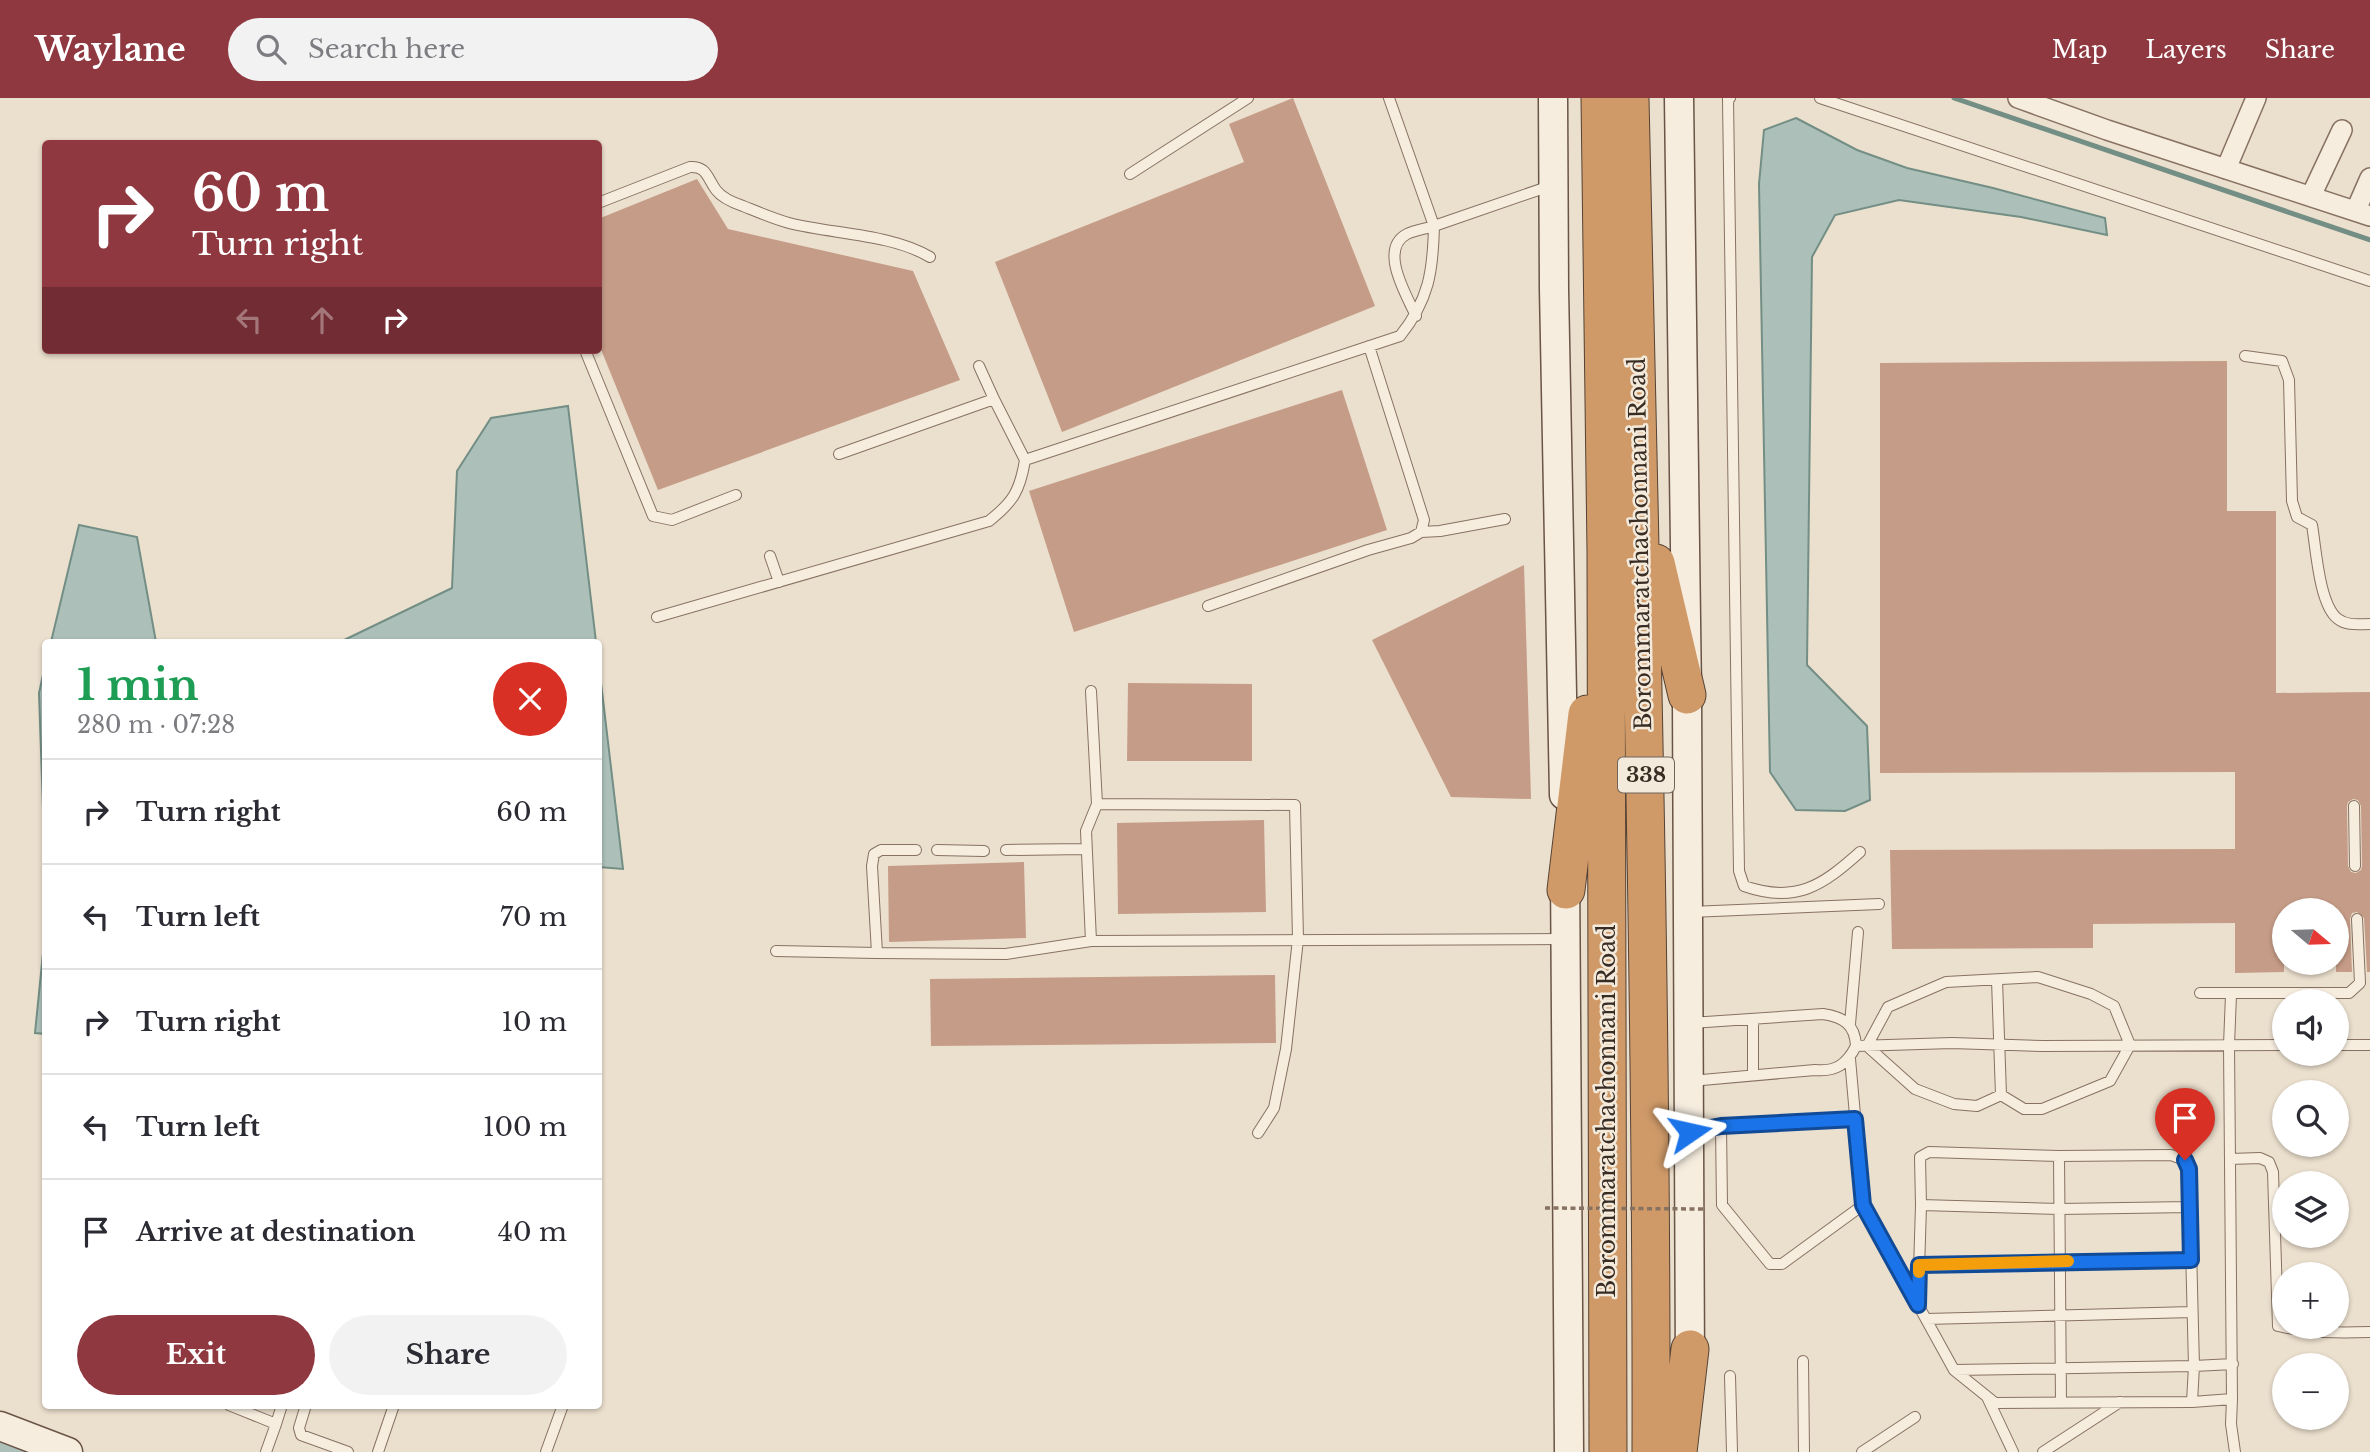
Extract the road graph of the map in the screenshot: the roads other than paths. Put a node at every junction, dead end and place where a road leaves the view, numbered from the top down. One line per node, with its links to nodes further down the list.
1 (1248, 98): 13 (lane)
2 (1388, 98): 19 (lane)
3 (1553, 98): 15 (main road)
4 (1600, 98): 34 (highway, Borommaratchachonnani Road / 338)
5 (1630, 98): 30 (highway, Borommaratchachonnani Road / 338)
6 (1679, 98): 41 (main road)
7 (1730, 98): 49 (lane)
8 (1820, 98): 21 (lane)
9 (2018, 98): 12 (street)
10 (2256, 98): 12 (street)
11 (2342, 130): 16 (street)
12 (2227, 169): 16 (street)
13 (1130, 174)
14 (2370, 178): 18 (street)
15 (1554, 184): 19 (lane); 51 (main road)
16 (2311, 196): 18 (street)
17 (602, 201): 20 (lane)
18 (2363, 213)
19 (1434, 226): 22 (lane); 22 (lane)
20 (930, 257)
21 (2370, 281)
22 (1416, 316): 23 (lane)
23 (1368, 346): 29 (lane); 33 (lane)
24 (587, 354): 31 (lane)
25 (2245, 356): 39 (lane)
26 (979, 366): 27 (lane)
27 (994, 399): 28 (lane); 29 (lane)
28 (839, 454)
29 (1025, 460): 36 (lane)
30 (1639, 490): 41 (highway); 123 (highway, Borommaratchachonnani Road / 338)
31 (736, 495)
32 (1506, 519): 33 (lane)
33 (1421, 532): 37 (lane)
34 (1606, 552): 51 (highway); 122 (highway, Borommaratchachonnani Road / 338)
35 (770, 556): 36 (lane)
36 (779, 582): 38 (lane)
37 (1208, 606)
38 (657, 617)
39 (2370, 624)
40 (1091, 691): 42 (lane)
41 (1687, 695): 53 (main road)
42 (1097, 804): 44 (lane); 56 (lane)
43 (2354, 806): 50 (lane)
44 (1086, 849): 47 (lane); 58 (lane)
45 (916, 850): 60 (lane)
46 (937, 850): 48 (lane)
47 (1006, 850)
48 (984, 851)
49 (1860, 852)
50 (2355, 866)
51 (1566, 890): 57 (main road)
52 (1879, 904): 53 (lane)
53 (1689, 912): 65 (main road)
54 (2357, 919): 63 (lane)
55 (1857, 932): 66 (lane)
56 (1298, 939): 57 (lane); 58 (lane); 81 (lane)
57 (1566, 939): 121 (main road)
58 (1091, 941): 60 (lane)
59 (776, 950): 60 (lane)
60 (877, 953)
61 (1997, 979): 67 (lane); 68 (lane); 73 (lane)
62 (2200, 993): 63 (lane)
63 (2231, 995): 69 (lane)
64 (1753, 1019): 65 (lane); 66 (lane); 75 (lane)
65 (1690, 1023): 76 (main road)
66 (1850, 1024): 73 (lane)
67 (2000, 1045): 68 (lane); 73 (lane); 77 (lane)
68 (2130, 1045): 69 (lane); 77 (lane)
69 (2229, 1045): 70 (lane); 83 (lane)
70 (2272, 1045)
71 (2349, 1045): 72 (lane)
72 (2370, 1045)
73 (1861, 1046): 74 (lane); 77 (lane)
74 (1850, 1059): 75 (lane); 78 (lane)
75 (1754, 1075): 76 (lane)
76 (1690, 1081): 80 (main road)
77 (2001, 1095)
78 (1855, 1119): 79 (lane); 84 (lane)
79 (1721, 1126): 80 (lane); 84 (lane)
80 (1690, 1132): 96 (main road)
81 (1258, 1133)
82 (2059, 1156): 85 (lane); 86 (lane); 87 (lane)
83 (2230, 1159): 95 (lane); 98 (lane)
84 (1863, 1205): 91 (lane)
85 (1921, 1205): 87 (lane); 90 (lane)
86 (2189, 1208): 87 (lane); 88 (lane)
87 (2059, 1209): 89 (lane)
88 (2191, 1260): 89 (lane); 92 (lane)
89 (2061, 1261): 90 (lane); 93 (lane)
90 (1919, 1265): 91 (lane)
91 (1918, 1305): 94 (lane)
92 (2192, 1312): 93 (lane); 99 (lane)
93 (2059, 1317): 94 (lane); 100 (lane)
94 (1926, 1319): 101 (lane)
95 (2370, 1332)
96 (1690, 1349): 124 (highway); 125 (main road)
97 (1803, 1361): 127 (lane)
98 (2233, 1364): 99 (lane); 104 (lane)
99 (2193, 1366): 100 (lane); 107 (lane)
100 (2059, 1368): 101 (lane); 105 (lane)
101 (1954, 1370): 103 (lane)
102 (1730, 1376): 126 (lane)
103 (1987, 1396): 105 (lane); 129 (lane)
104 (2232, 1399): 107 (lane); 131 (lane)
105 (2060, 1402): 106 (lane)
106 (2120, 1402): 107 (lane); 130 (lane)
107 (2192, 1402)
108 (239, 1409): 114 (lane)
109 (281, 1409): 114 (lane)
110 (305, 1409): 118 (lane)
111 (393, 1409): 119 (lane)
112 (562, 1409): 120 (lane)
113 (1915, 1417): 128 (lane)
114 (276, 1424): 117 (lane)
115 (0, 1426): 116 (main road)
116 (68, 1452)
117 (266, 1452)
118 (348, 1452)
119 (378, 1452)
120 (546, 1452)
121 (1569, 1452)
122 (1608, 1452)
123 (1651, 1452)
124 (1678, 1452)
125 (1691, 1452)
126 (1732, 1452)
127 (1804, 1452)
128 (1862, 1452)
129 (2013, 1452)
130 (2043, 1452)
131 (2235, 1452)

